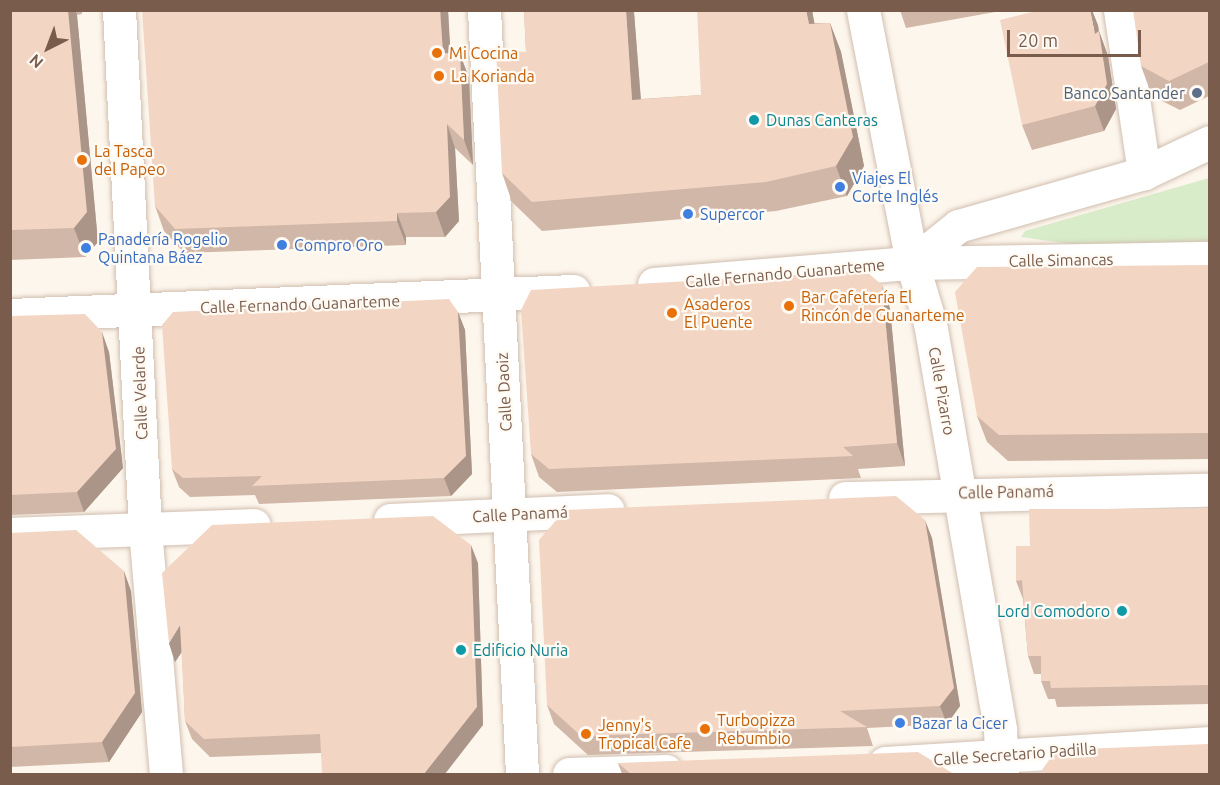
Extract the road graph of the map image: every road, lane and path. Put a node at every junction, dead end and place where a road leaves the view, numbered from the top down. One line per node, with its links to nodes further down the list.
1 (119, 10): 10 (street, Calle Velarde)
2 (484, 10): 9 (street, Calle Daoiz)
3 (863, 10): 8 (street, Calle Pizarro)
4 (1120, 10): 6 (street)
5 (1209, 142): 6 (street)
6 (1144, 173): 8 (street)
7 (1209, 258): 8 (street, Calle Simancas)
8 (912, 263): 9 (street, Calle Fernando Guanarteme); 13 (street, Calle Pizarro)
9 (499, 297): 10 (street, Calle Fernando Guanarteme); 16 (street, Calle Daoiz)
10 (137, 310): 11 (street, Calle Fernando Guanarteme); 19 (street, Calle Velarde)
11 (10, 315)
12 (1209, 490): 13 (street, Calle Panamá)
13 (959, 493): 14 (street, Calle Panamá); 22 (street, Calle Pizarro)
14 (818, 500)
15 (642, 508): 16 (street, Calle Panamá)
16 (511, 515): 17 (street, Calle Panamá); 26 (street, Calle Daoiz)
17 (360, 521)
18 (291, 524): 19 (street)
19 (145, 529): 20 (street); 25 (street, Calle Velarde)
20 (10, 534)
21 (1209, 743): 22 (street, Calle Secretario Padilla)
22 (1002, 763): 23 (street, Calle Secretario Padilla)
23 (854, 765)
24 (699, 770): 27 (street)
25 (166, 774)
26 (522, 774)
27 (568, 774)

